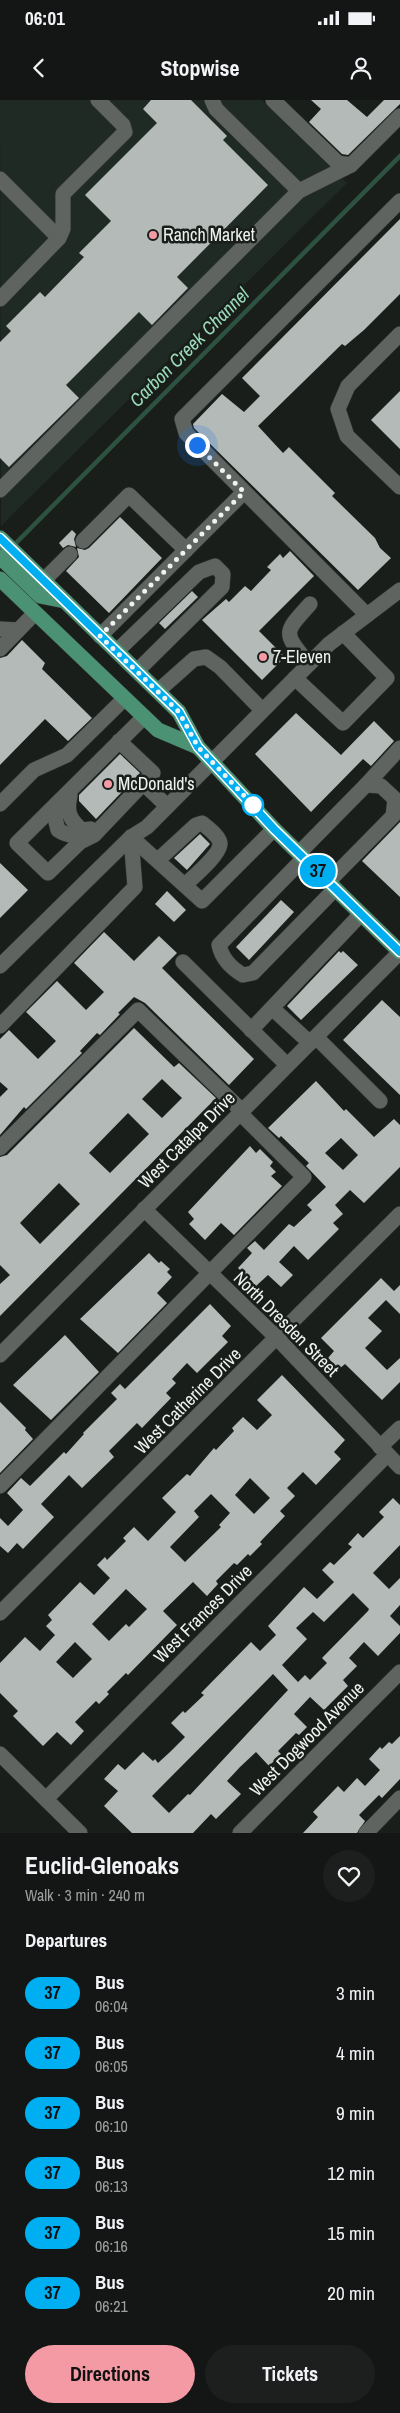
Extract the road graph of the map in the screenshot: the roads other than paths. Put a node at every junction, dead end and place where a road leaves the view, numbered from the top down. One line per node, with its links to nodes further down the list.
1 (98, 100): 9 (street)
2 (212, 100): 7 (street)
3 (273, 100): 5 (street)
4 (400, 116): 5 (street)
5 (351, 165): 7 (street)
6 (0, 179): 9 (street)
7 (299, 192): 13 (street)
8 (400, 201): 14 (street)
9 (59, 238): 10 (street)
10 (0, 299)
11 (400, 334): 12 (street)
12 (397, 479)
13 (2, 484)
14 (244, 492): 17 (street); 27 (street)
15 (0, 538): 20 (main road)
16 (83, 541): 17 (street)
17 (186, 550): 31 (street)
18 (70, 554): 21 (street)
19 (0, 557): 20 (main road)
20 (25, 572): 21 (main road); 24 (main road)
21 (44, 580): 24 (main road)
22 (4, 583): 26 (main road)
23 (400, 590): 27 (street)
24 (65, 601): 31 (main road)
25 (310, 604): 34 (street)
26 (35, 613): 29 (street); 38 (main road)
27 (367, 615): 30 (street)
28 (0, 629): 29 (street)
29 (18, 630): 32 (street)
30 (343, 633): 34 (street); 36 (street)
31 (100, 636): 33 (main road)
32 (0, 649)
33 (117, 652): 35 (main road); 35 (street)
34 (308, 664): 36 (street)
35 (137, 671): 37 (main road)
36 (295, 678): 39 (street)
37 (158, 692): 39 (street); 42 (main road)
38 (124, 699): 40 (main road); 49 (street)
39 (262, 710): 44 (street)
40 (144, 717): 41 (street); 42 (main road)
41 (119, 741): 45 (street); 46 (street)
42 (198, 747): 44 (main road)
43 (400, 748): 48 (street)
44 (212, 762): 50 (street); 52 (main road)
45 (95, 765): 51 (street); 51 (street)
46 (149, 769): 47 (street); 51 (street)
47 (144, 784): 50 (street); 51 (street)
48 (366, 785): 55 (street); 58 (street)
49 (0, 804)
50 (168, 806): 53 (street)
51 (96, 829): 54 (street)
52 (274, 829): 55 (main road); 57 (street)
53 (131, 836): 54 (street); 56 (street); 64 (street)
54 (120, 848): 62 (street)
55 (302, 856): 58 (main road); 58 (street)
56 (158, 860): 57 (street); 57 (street)
57 (185, 885)
58 (332, 885): 59 (main road)
59 (361, 914): 60 (main road); 63 (street)
60 (400, 952): 66 (street, West Catalpa Drive)
61 (183, 962): 65 (street)
62 (0, 966)
63 (272, 1008): 65 (street); 66 (street)
64 (0, 1026)
65 (251, 1030): 67 (street)
66 (313, 1040): 67 (street, West Catalpa Drive); 68 (street)
67 (287, 1065): 69 (street, West Catalpa Drive)
68 (380, 1101)
69 (241, 1112): 70 (street); 71 (street, West Catalpa Drive); 73 (street)
70 (0, 1148)
71 (144, 1209): 73 (street, North Dresden Street); 75 (street, West Catalpa Drive)
72 (400, 1214): 74 (street, West Catherine Drive)
73 (208, 1273): 74 (street, North Dresden Street); 79 (street)
74 (276, 1338): 77 (street, North Dresden Street); 80 (street, West Catherine Drive)
75 (0, 1355)
76 (400, 1428): 77 (street, West Frances Drive)
77 (384, 1451): 78 (street, North Dresden Street); 84 (street, West Frances Drive)
78 (400, 1467)
79 (0, 1486)
80 (0, 1613)
81 (400, 1672): 86 (street, West Dogwood Avenue)
82 (0, 1754): 84 (street)
83 (400, 1798): 87 (street)
84 (46, 1799): 85 (street)
85 (80, 1833)
86 (240, 1833)
87 (366, 1833)

